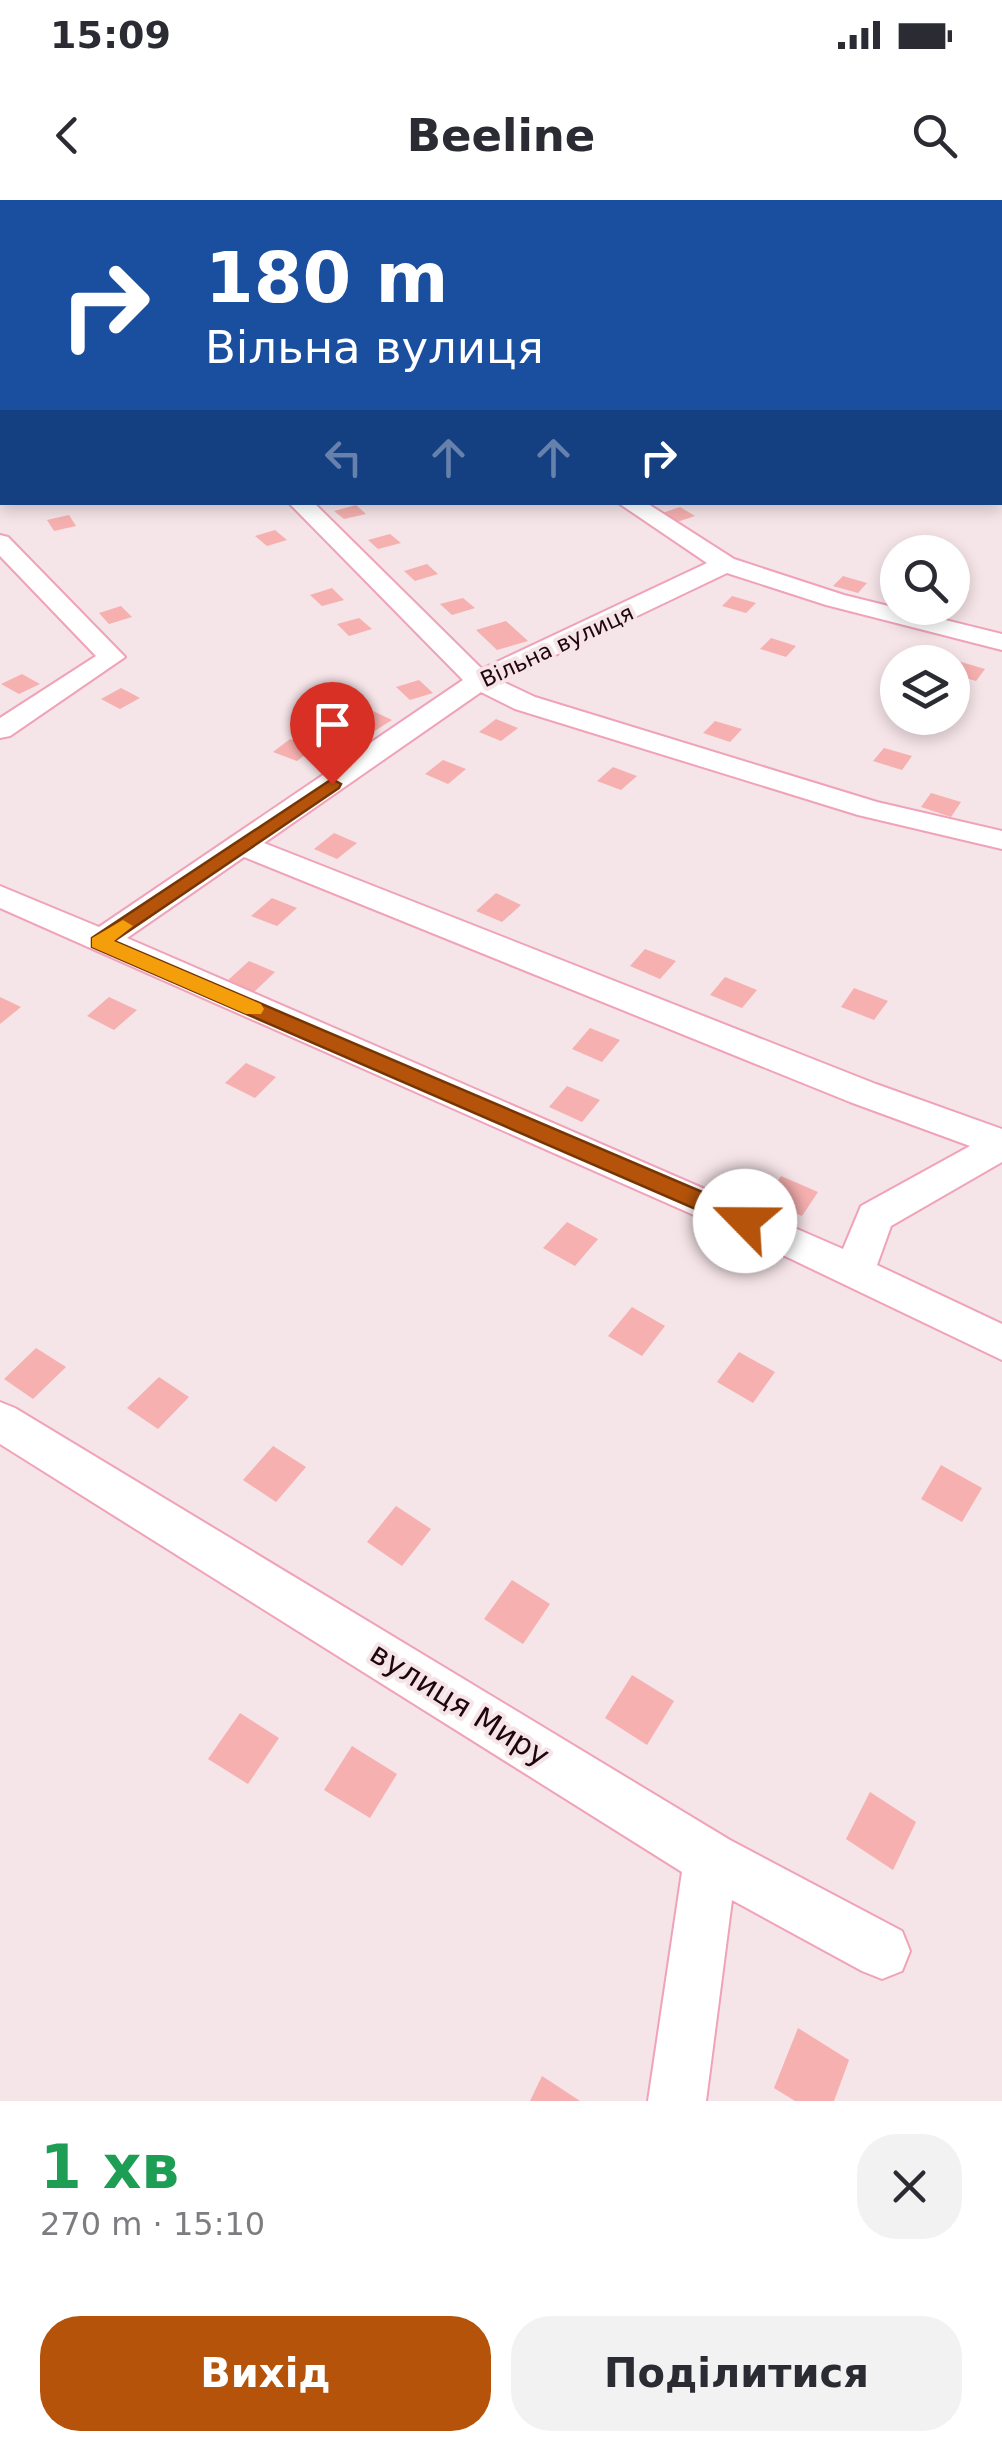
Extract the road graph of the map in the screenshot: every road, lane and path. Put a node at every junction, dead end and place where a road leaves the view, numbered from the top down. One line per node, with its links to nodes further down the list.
1 (302, 505): 6 (street)
2 (633, 505): 4 (street)
3 (0, 542): 7 (street)
4 (726, 564): 5 (street); 6 (street, Вільна вулиця)
5 (1002, 642)
6 (479, 681): 8 (street); 9 (street, Вільна вулиця)
7 (0, 730)
8 (1002, 840)
9 (244, 846): 11 (street, Вільна вулиця); 12 (street)
10 (0, 896): 11 (street)
11 (99, 942): 13 (street)
12 (1002, 1144): 13 (street)
13 (854, 1273): 14 (street)
14 (1002, 1343)
15 (0, 1421): 16 (street, вулиця Миру)
16 (711, 1859): 17 (street, вулиця Миру); 18 (street)
17 (882, 1951)
18 (677, 2101)

